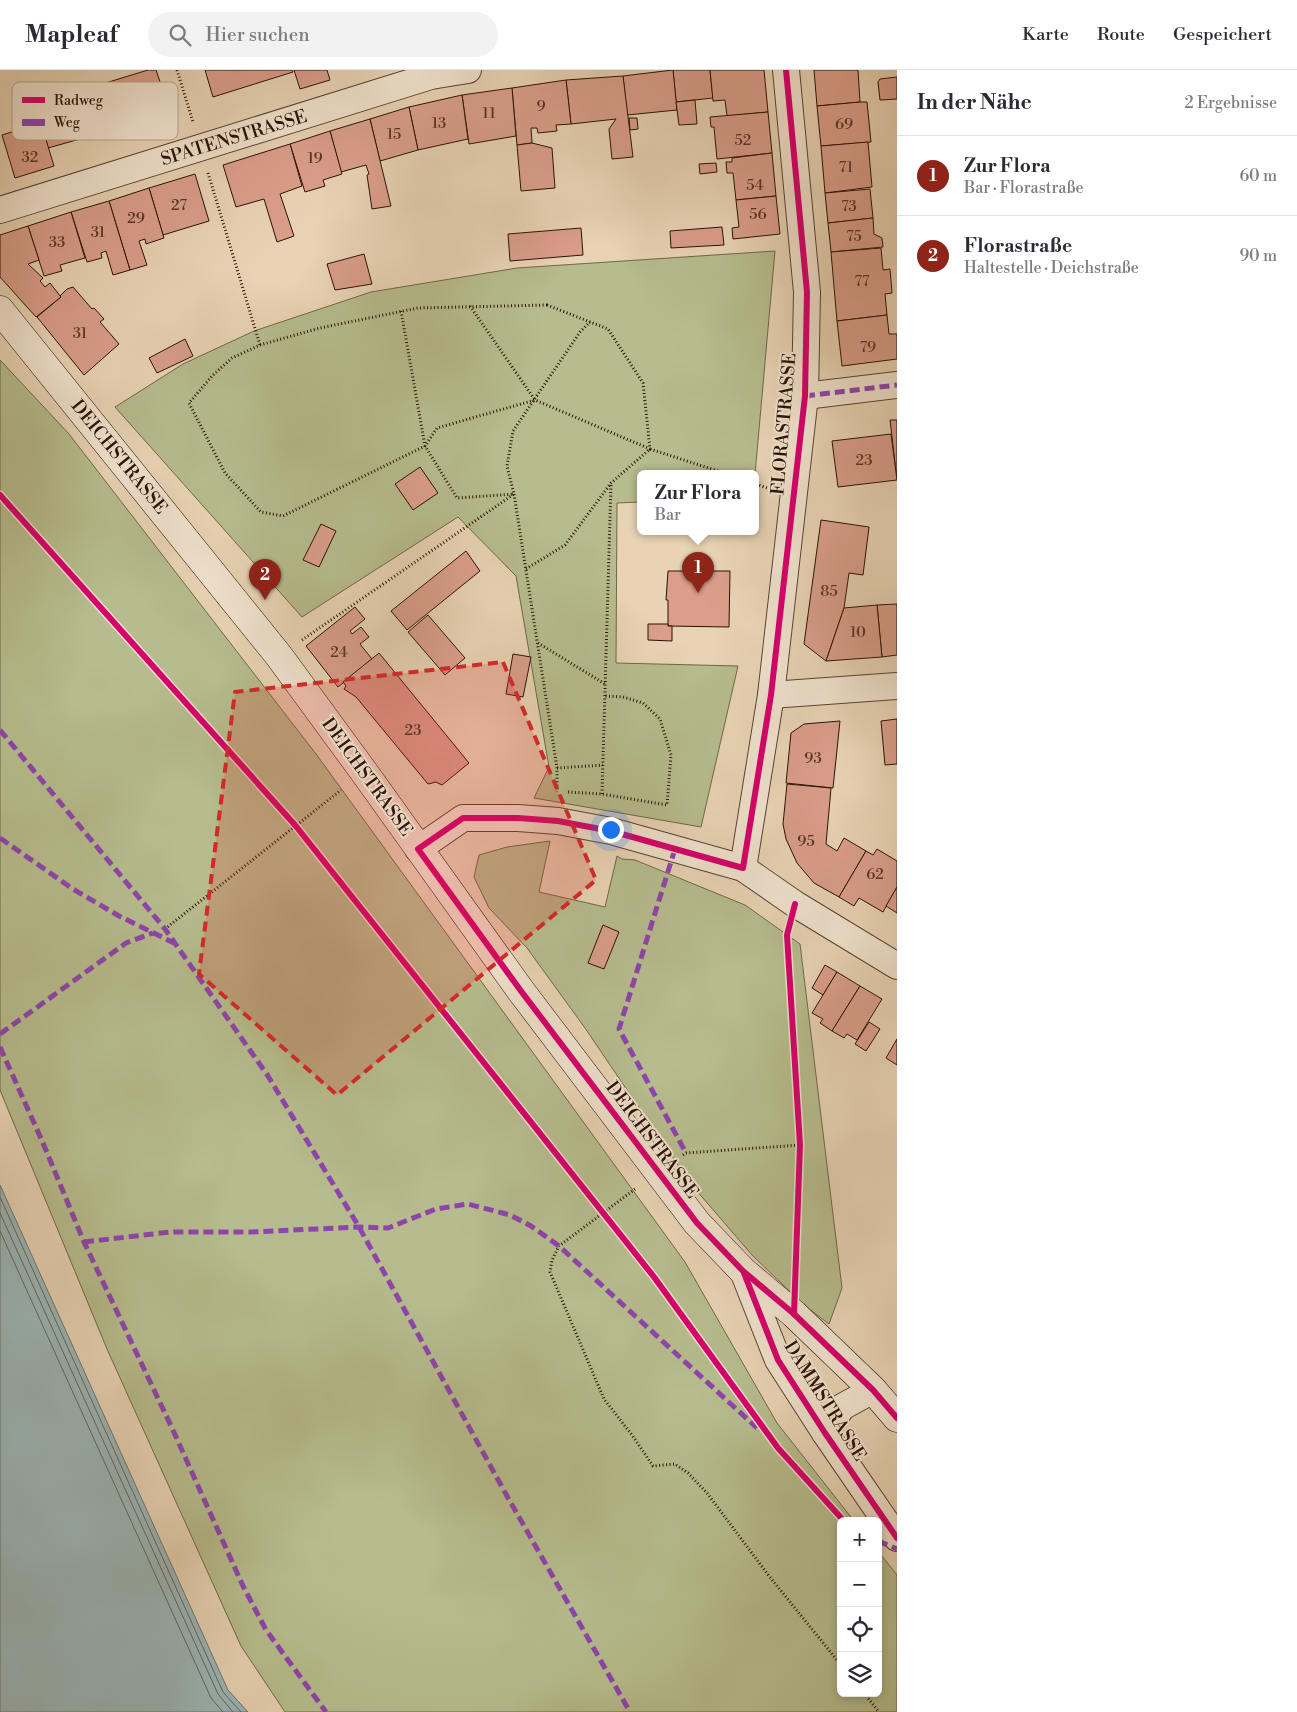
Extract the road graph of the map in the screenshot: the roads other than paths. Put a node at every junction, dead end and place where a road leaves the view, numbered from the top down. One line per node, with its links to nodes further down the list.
1 (468, 70): 3 (street, SPATENSTRASSE)
2 (786, 70): 6 (street, FLORASTRASSE)
3 (0, 210)
4 (0, 310): 9 (street, DEICHSTRASSE)
5 (897, 385): 6 (street)
6 (805, 396): 8 (street, FLORASTRASSE)
7 (897, 686): 8 (street)
8 (771, 695): 10 (street, FLORASTRASSE)
9 (418, 849): 10 (street); 12 (street, DEICHSTRASSE)
10 (743, 868): 11 (street)
11 (897, 966)
12 (743, 1271): 13 (street, DEICHSTRASSE); 15 (street, DAMMSTRASSE)
13 (873, 1390): 14 (street, DEICHSTRASSE); 15 (street, DAMMSTRASSE)
14 (897, 1418)
15 (824, 1434): 16 (street, DAMMSTRASSE)
16 (897, 1538)

